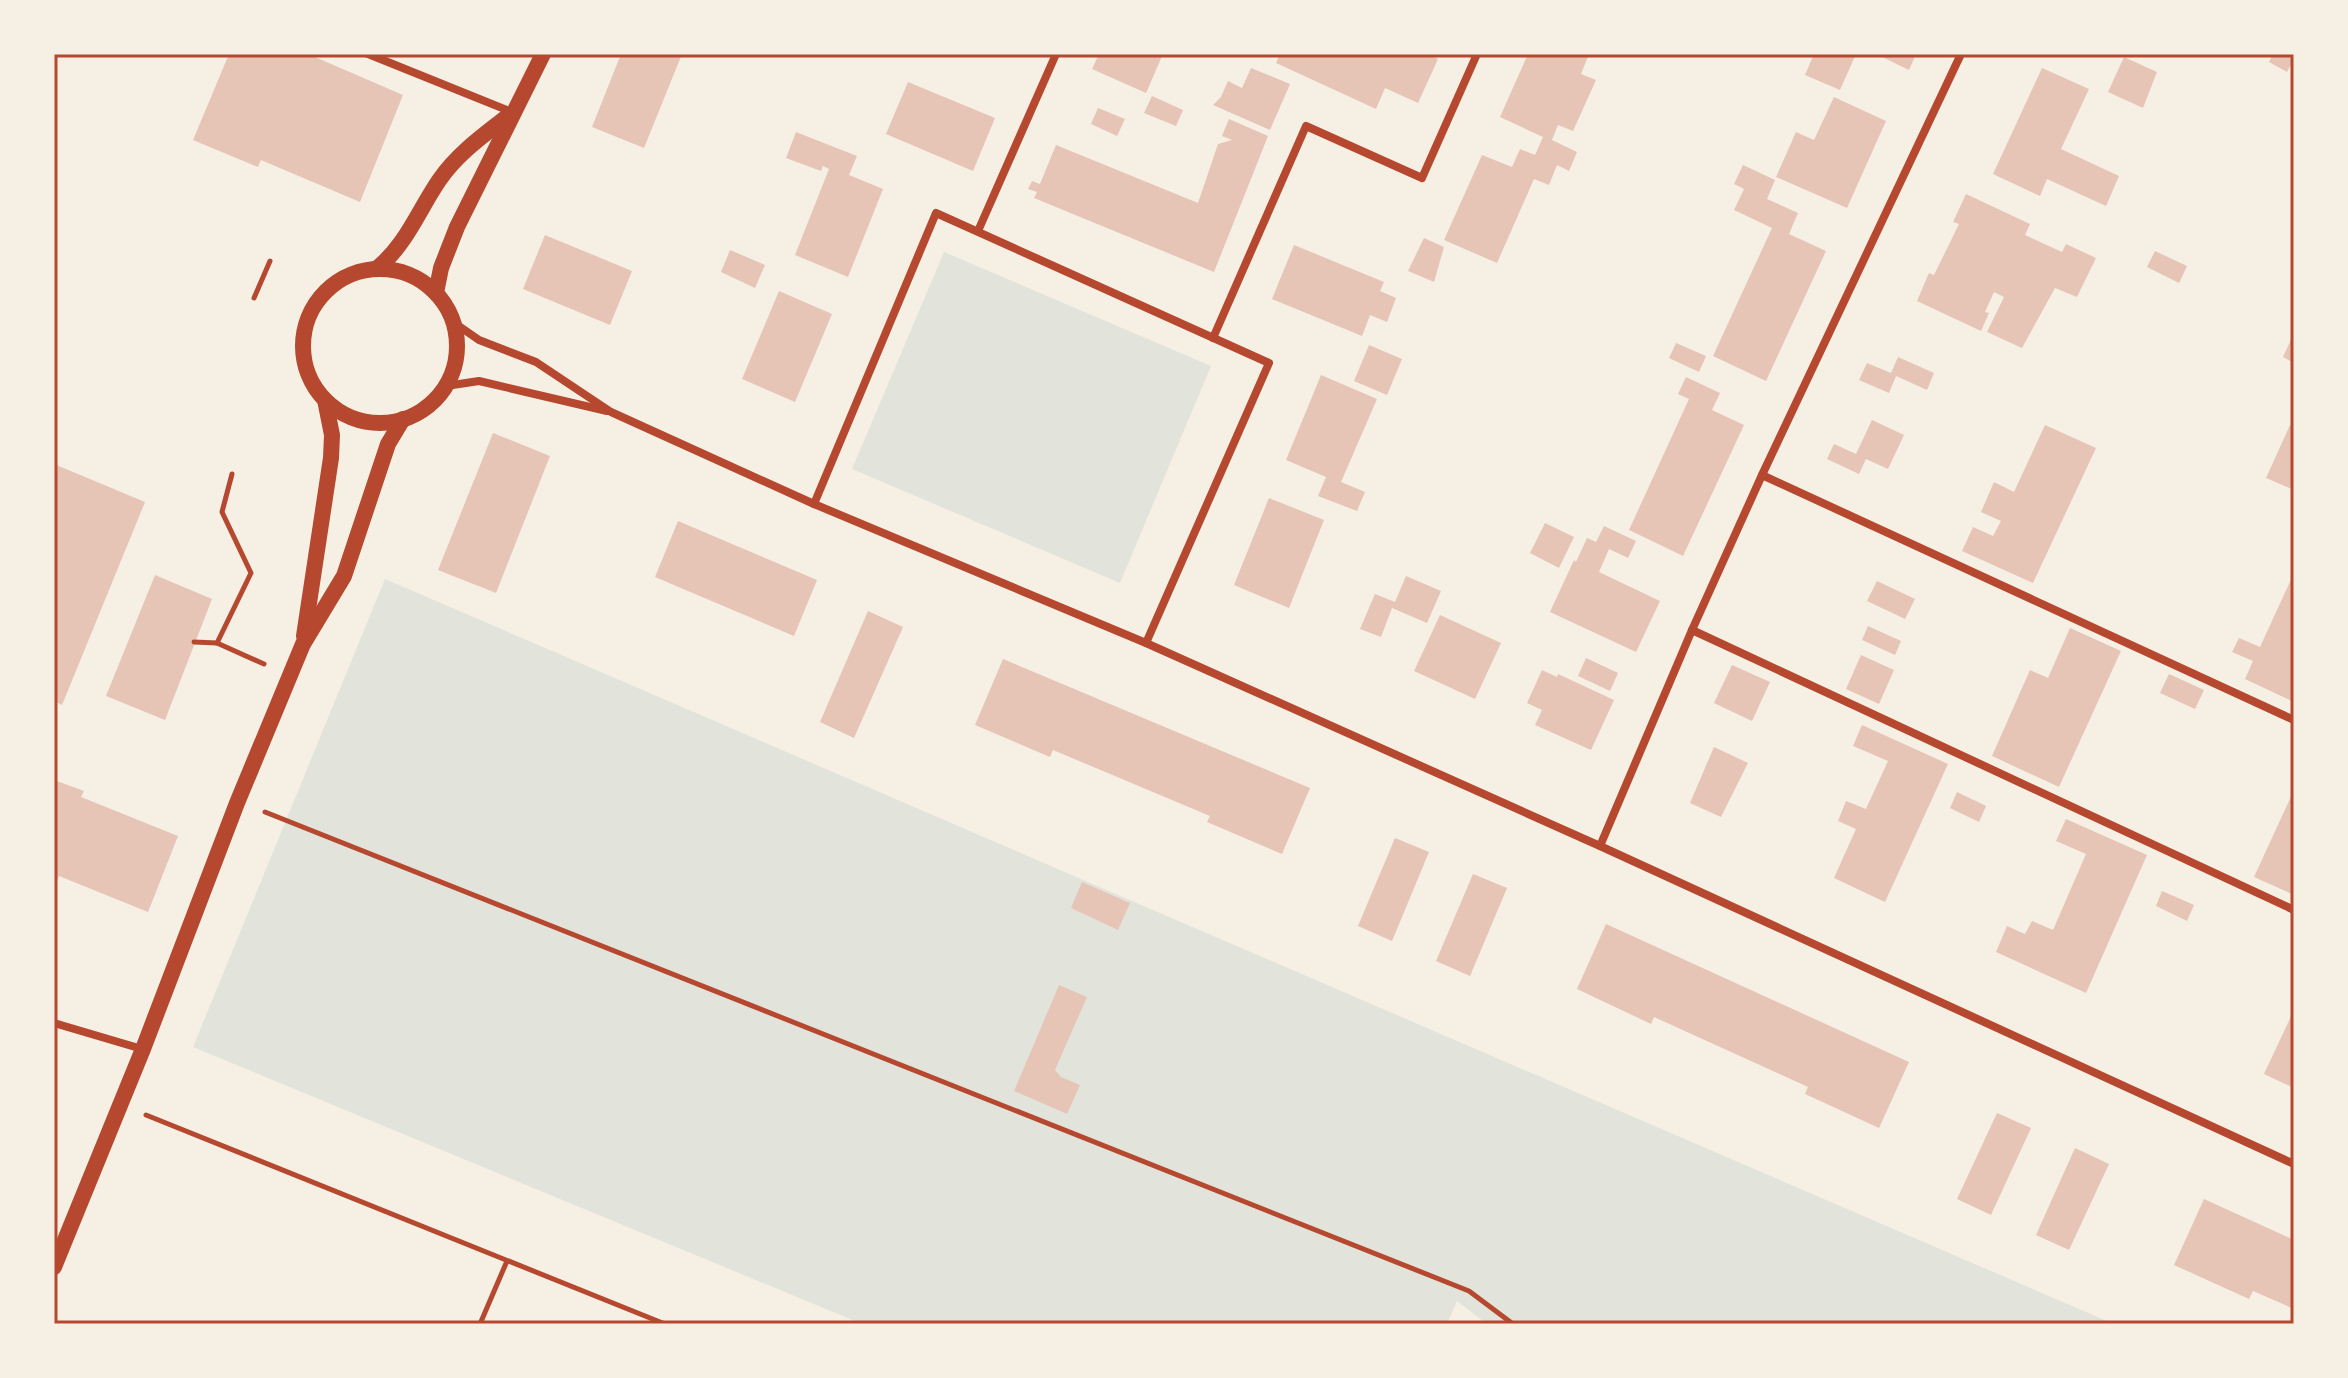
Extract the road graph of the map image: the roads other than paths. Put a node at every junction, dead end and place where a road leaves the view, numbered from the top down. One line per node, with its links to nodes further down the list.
1 (368, 54): 6 (street)
2 (543, 54): 6 (main road)
3 (1056, 54): 7 (street)
4 (1477, 54): 11 (street)
5 (1961, 54): 16 (street)
6 (513, 113): 8 (main road); 9 (main road)
7 (978, 231): 11 (street); 17 (street)
8 (376, 269): 9 (main road); 13 (main road)
9 (436, 293): 10 (main road)
10 (453, 322): 12 (main road); 14 (street)
11 (1213, 338): 19 (street)
12 (446, 386): 14 (street); 15 (main road)
13 (325, 400): 15 (main road); 20 (main road)
14 (611, 412): 17 (street)
15 (403, 419): 20 (main road)
16 (1762, 475): 18 (street); 21 (street)
17 (814, 504): 19 (street)
18 (1692, 630): 22 (street); 23 (street)
19 (1146, 643): 22 (street)
20 (303, 644): 25 (main road)
21 (2294, 720)
22 (1600, 846): 26 (street)
23 (2294, 910)
24 (54, 1023): 25 (street)
25 (143, 1049): 27 (main road)
26 (2294, 1164)
27 (54, 1267)

